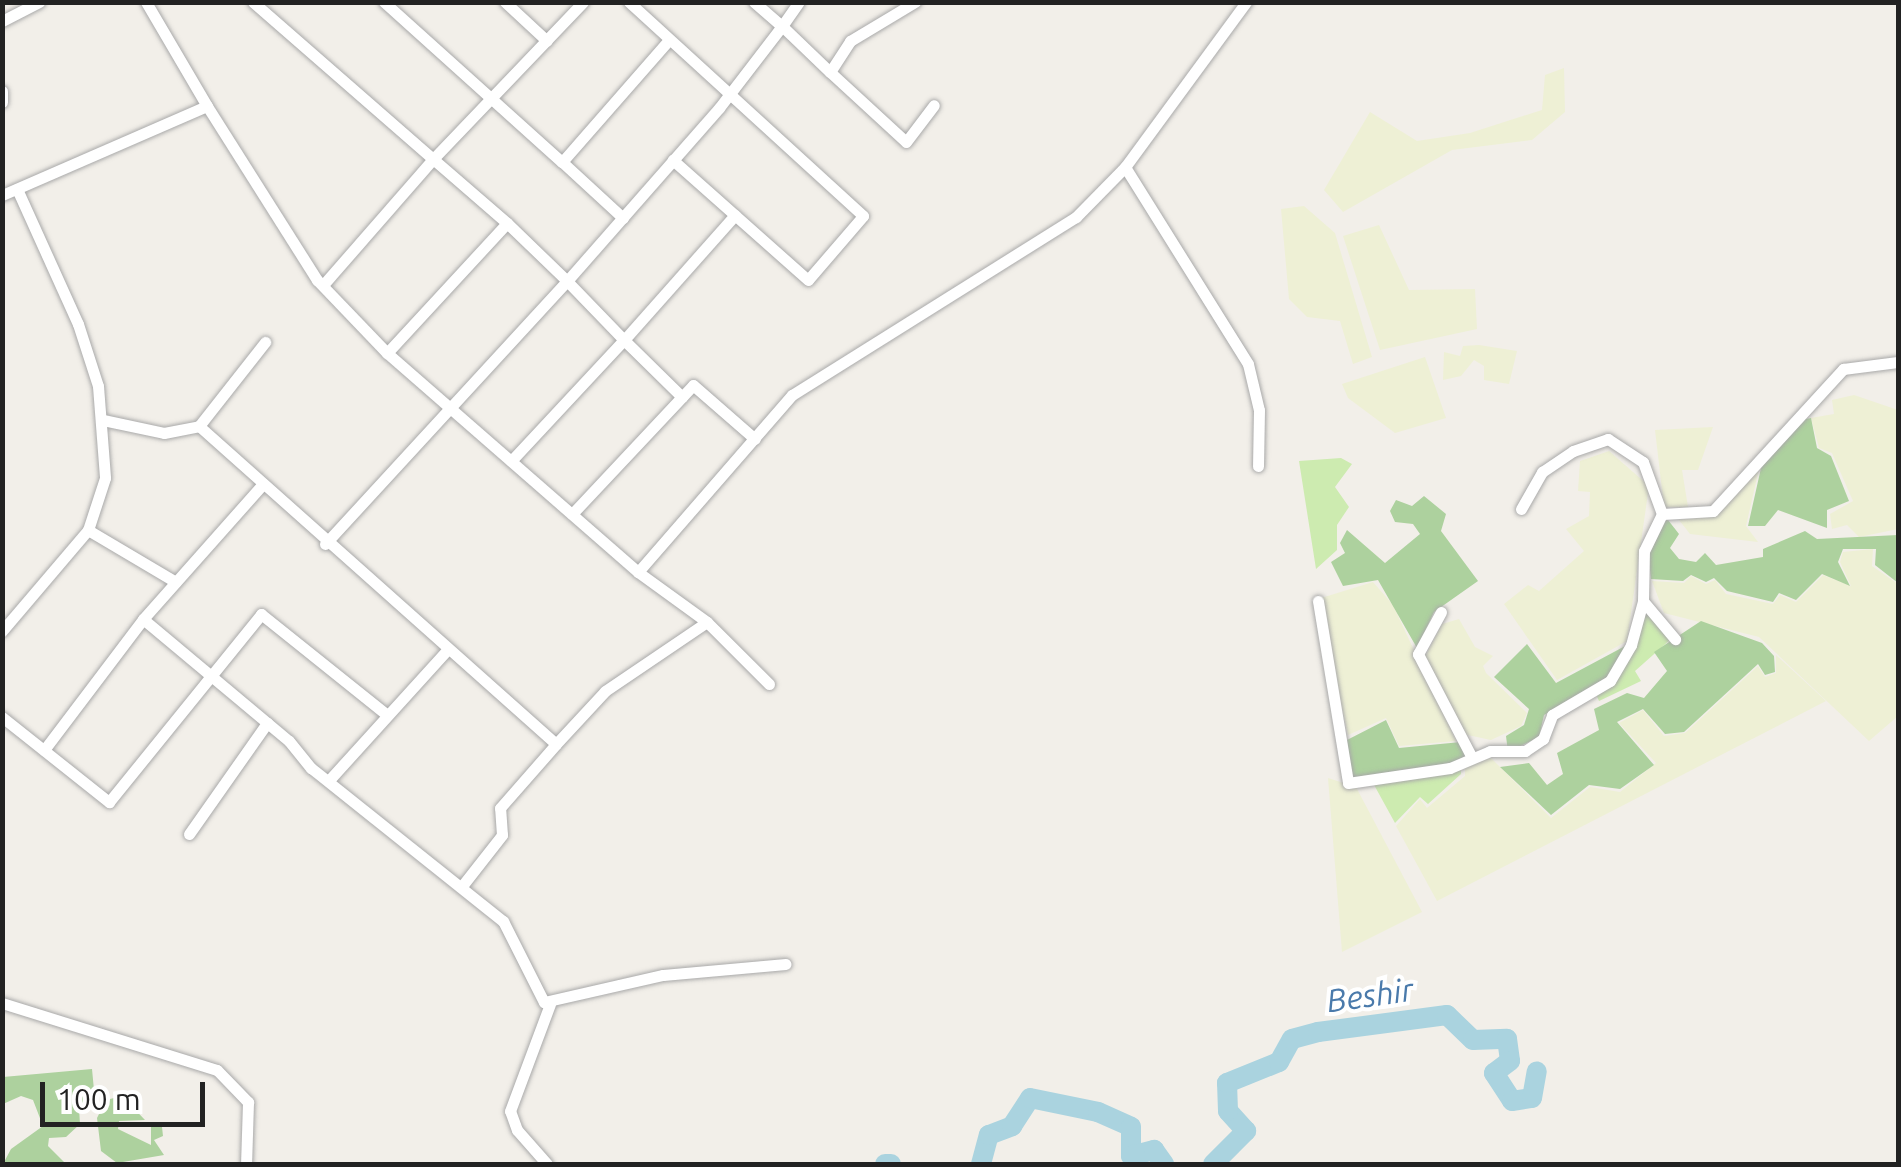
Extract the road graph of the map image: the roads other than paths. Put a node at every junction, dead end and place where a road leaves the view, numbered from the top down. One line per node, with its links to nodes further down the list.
1 (38, 2): 12 (street)
2 (146, 2): 22 (street)
3 (253, 2): 23 (street)
4 (384, 2): 20 (street)
5 (505, 2): 15 (street)
6 (583, 2): 15 (street)
7 (628, 2): 14 (street)
8 (754, 2): 13 (street)
9 (799, 2): 13 (street)
10 (915, 2): 16 (street)
11 (1246, 2): 26 (street)
12 (2, 21)
13 (782, 26): 16 (street); 18 (street)
14 (668, 40): 18 (street); 25 (street)
15 (547, 42): 20 (street)
16 (830, 72): 21 (street)
17 (2, 91): 19 (street)
18 (727, 98): 24 (street); 29 (street)
19 (2, 102)
20 (490, 104): 23 (street); 25 (street)
21 (934, 105)
22 (206, 106): 27 (street); 33 (street)
23 (433, 159): 31 (street); 33 (street)
24 (673, 160): 29 (street); 30 (street)
25 (562, 162): 30 (street)
26 (1125, 167): 42 (street); 44 (street)
27 (16, 189): 28 (street); 40 (street)
28 (2, 195)
29 (735, 215): 34 (street)
30 (622, 218): 32 (street)
31 (508, 223): 32 (street); 36 (street)
32 (567, 282): 34 (street); 39 (street)
33 (324, 285): 36 (street)
34 (624, 340): 38 (street); 43 (street)
35 (265, 342): 41 (street)
36 (387, 353): 39 (street)
37 (1898, 362): 48 (street)
38 (682, 397): 42 (street); 47 (street)
39 (450, 407): 43 (street); 50 (street)
40 (103, 420): 41 (street); 49 (street)
41 (199, 426): 45 (street)
42 (754, 439): 51 (street)
43 (512, 461): 47 (street)
44 (1258, 466)
45 (262, 485): 50 (street); 52 (street)
46 (1521, 509): 48 (street)
47 (572, 514): 51 (street)
48 (1662, 514): 54 (street)
49 (88, 530): 52 (street); 58 (street)
50 (325, 544): 60 (street)
51 (638, 572): 57 (street)
52 (176, 582): 56 (street)
53 (1318, 601): 68 (street)
54 (1643, 601): 59 (street); 68 (street)
55 (1441, 612): 68 (street)
56 (143, 619): 61 (street); 67 (street)
57 (706, 622): 62 (street); 66 (street)
58 (2, 631)
59 (1675, 639)
60 (447, 650): 63 (street); 66 (street)
61 (208, 675): 63 (street); 65 (street); 67 (street)
62 (769, 684)
63 (387, 715): 69 (street)
64 (2, 716): 67 (street)
65 (267, 723): 69 (street); 70 (street)
66 (556, 744): 71 (street)
67 (44, 750)
68 (1471, 756)
69 (331, 778): 71 (street)
70 (190, 834)
71 (462, 886): 74 (street)
72 (786, 964): 74 (street)
73 (2, 1003): 75 (street)
74 (550, 1004): 76 (street)
75 (246, 1164)
76 (547, 1164)

